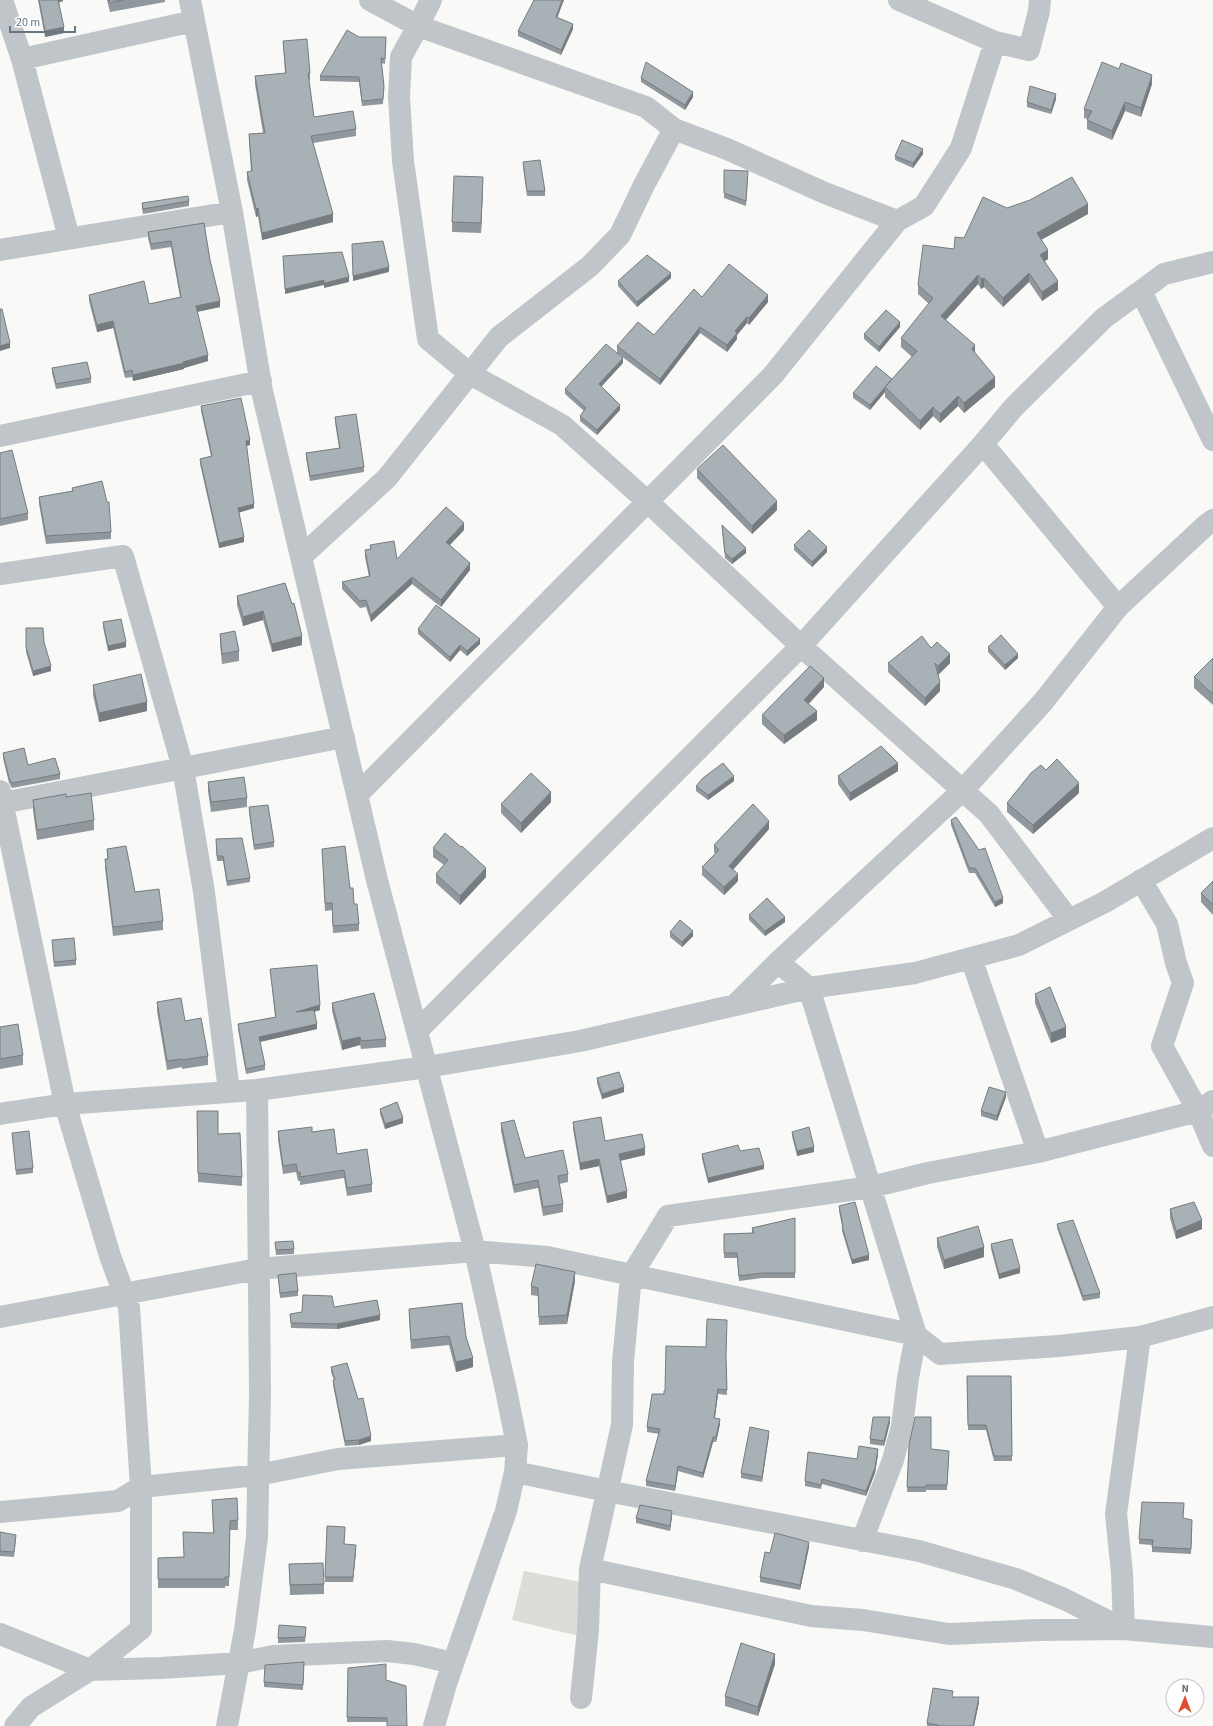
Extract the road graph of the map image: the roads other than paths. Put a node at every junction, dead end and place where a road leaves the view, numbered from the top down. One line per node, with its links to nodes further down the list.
1 (2, 0): 9 (street)
2 (370, 0): 7 (street)
3 (431, 0): 7 (street)
4 (899, 0): 8 (street)
5 (1040, 0): 8 (street)
6 (192, 10): 9 (street); 11 (street)
7 (418, 26): 10 (street); 17 (street)
8 (995, 42): 12 (street)
9 (22, 59): 13 (street)
10 (674, 129): 12 (street); 17 (street)
11 (232, 212): 13 (street); 18 (street)
12 (897, 221): 22 (street)
13 (69, 238): 14 (street)
14 (0, 250)
15 (1213, 262): 16 (street)
16 (1141, 291): 20 (street); 21 (street)
17 (470, 374): 22 (street); 24 (street)
18 (261, 381): 19 (street); 24 (street)
19 (0, 436)
20 (1213, 440)
21 (983, 444): 26 (street); 27 (street)
22 (648, 502): 27 (street); 31 (street)
23 (1213, 520): 26 (street)
24 (302, 556): 28 (street)
25 (0, 574): 29 (street)
26 (1118, 607): 30 (street)
27 (801, 646): 30 (street); 40 (street)
28 (344, 737): 29 (street); 31 (street)
29 (183, 768): 32 (street); 43 (street)
30 (962, 790): 35 (street); 37 (street)
31 (357, 795): 40 (street)
32 (1, 797): 44 (street)
33 (1213, 838): 34 (street)
34 (1141, 880): 35 (street); 45 (street)
35 (1069, 920): 36 (street)
36 (971, 958): 38 (street); 48 (street)
37 (778, 962): 38 (street); 39 (street)
38 (809, 988): 39 (street); 49 (street)
39 (735, 1005): 41 (street)
40 (417, 1031): 41 (street)
41 (427, 1067): 42 (street); 50 (street)
42 (257, 1090): 43 (street); 51 (street)
43 (229, 1091): 44 (street)
44 (65, 1104): 46 (street); 53 (street)
45 (1206, 1106): 47 (street); 48 (street)
46 (0, 1114)
47 (1213, 1146)
48 (1038, 1152): 49 (street)
49 (871, 1187): 52 (street); 56 (street)
50 (475, 1251): 51 (street); 52 (street); 58 (street)
51 (258, 1269): 53 (street); 60 (street)
52 (631, 1276): 56 (street); 62 (street)
53 (125, 1295): 54 (street); 61 (street)
54 (0, 1317)
55 (1213, 1317): 57 (street)
56 (916, 1335): 57 (street); 64 (street)
57 (1140, 1337): 66 (street)
58 (517, 1445): 59 (street); 60 (street)
59 (515, 1472): 62 (street); 70 (street)
60 (258, 1475): 61 (street); 69 (street)
61 (140, 1486): 63 (street); 71 (street)
62 (607, 1491): 64 (street); 65 (street)
63 (0, 1512)
64 (862, 1541): 66 (street)
65 (590, 1569): 66 (street); 72 (street)
66 (1124, 1629): 68 (street)
67 (0, 1634): 71 (street)
68 (1213, 1637)
69 (240, 1663): 70 (street); 71 (street); 74 (street)
70 (453, 1663): 75 (street)
71 (90, 1670): 73 (street)
72 (581, 1698)
73 (15, 1726)
74 (228, 1726)
75 (434, 1726)

